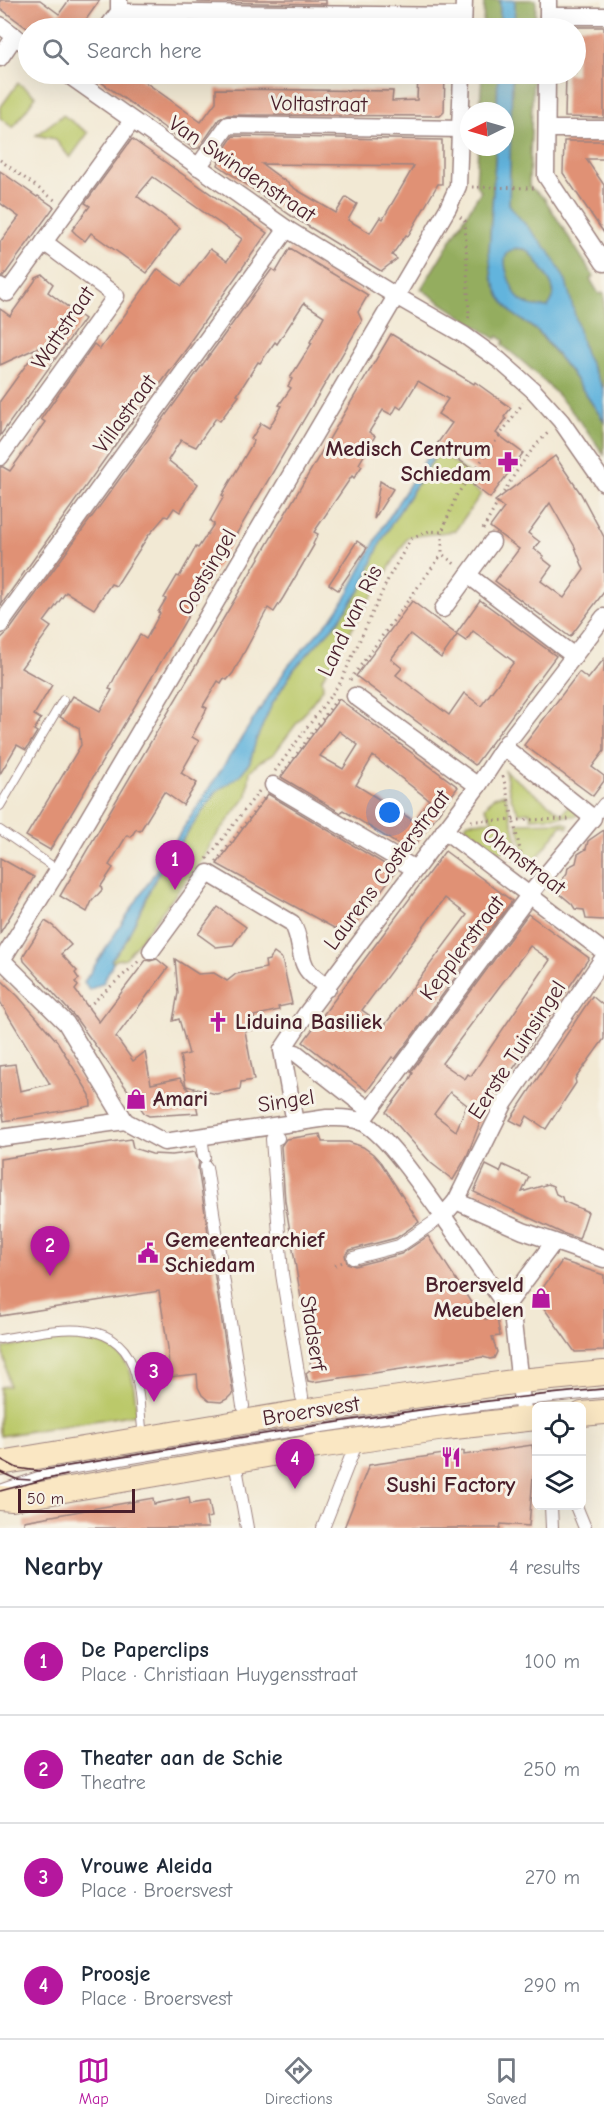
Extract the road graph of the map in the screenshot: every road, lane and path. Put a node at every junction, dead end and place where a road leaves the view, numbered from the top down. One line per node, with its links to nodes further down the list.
1 (119, 6): 2 (street)
2 (464, 15)
3 (548, 15): 4 (street)
4 (604, 16)
5 (0, 26): 6 (street)
6 (18, 38)
7 (18, 44): 8 (street)
8 (0, 57)
9 (83, 84): 13 (street, Van Swindenstraat)
10 (462, 84): 12 (street, Oostsingel)
11 (548, 84): 15 (street)
12 (461, 102)
13 (132, 121): 19 (street, Van Swindenstraat); 23 (street)
14 (460, 129): 19 (street, Voltastraat)
15 (547, 129): 16 (street); 26 (street)
16 (604, 129)
17 (460, 148): 22 (street, Oostsingel)
18 (0, 160): 23 (path)
19 (198, 167): 24 (street, Van Swindenstraat)
20 (490, 188): 21 (path)
21 (516, 189)
22 (448, 208): 28 (street, Oostsingel); 29 (path)
23 (67, 210): 25 (street)
24 (287, 229): 28 (street, Van Swindenstraat); 40 (street, Villastraat)
25 (44, 242): 27 (street); 32 (street, Wattstraat)
26 (604, 263)
27 (0, 287)
28 (396, 296): 29 (street, Van Swindenstraat); 54 (street, Oostsingel)
29 (464, 335): 30 (street, Van Swindenstraat)
30 (533, 390): 31 (street, Van Swindenstraat); 34 (path)
31 (561, 421): 33 (street, Van Swindenstraat); 35 (path)
32 (0, 457)
33 (604, 483)
34 (442, 532): 36 (path); 45 (path, Land van Ris)
35 (492, 542): 37 (street)
36 (442, 554): 37 (path); 45 (path)
37 (468, 575): 38 (street); 41 (street)
38 (443, 609)
39 (604, 616): 41 (street, Laurens Costerstraat)
40 (2, 619)
41 (574, 656): 44 (street, Laurens Costerstraat)
42 (356, 696): 46 (street)
43 (63, 700): 48 (lane)
44 (506, 745): 46 (street, Laurens Costerstraat); 49 (street); 50 (path)
45 (271, 780): 53 (street); 55 (path); 55 (path, Land van Ris)
46 (478, 786): 51 (street, Laurens Costerstraat)
47 (604, 804): 49 (street, Kepplerstraat)
48 (0, 806)
49 (593, 818): 50 (path); 56 (street, Kepplerstraat)
50 (514, 820): 51 (path); 56 (path)
51 (448, 825): 53 (street, Laurens Costerstraat); 56 (street, Ohmstraat)
52 (0, 830): 54 (lane)
53 (415, 869): 61 (street, Laurens Costerstraat)
54 (58, 870): 60 (street, Oostsingel)
55 (205, 877): 57 (street); 61 (street)
56 (530, 894): 58 (street, Ohmstraat); 64 (street, Kepplerstraat)
57 (151, 951): 62 (path)
58 (604, 952)
59 (604, 957): 69 (street, Eerste Tuinsingel)
60 (1, 959): 65 (street)
61 (328, 988): 63 (street, Laurens Costerstraat)
62 (88, 1007)
63 (282, 1050): 64 (street, Singel); 66 (street)
64 (365, 1116): 66 (street, Singel); 70 (street, Singel)
65 (125, 1121): 67 (street, Singel); 68 (street)
66 (285, 1131): 67 (street, Singel); 78 (street, Stadserf)
67 (201, 1137): 80 (street)
68 (0, 1138)
69 (456, 1201): 70 (street); 71 (street)
70 (443, 1216): 72 (street); 74 (street, Singel)
71 (554, 1242): 73 (street); 74 (street)
72 (353, 1258)
73 (604, 1259)
74 (506, 1306): 79 (street, Singel)
75 (0, 1339): 83 (lane)
76 (604, 1373): 79 (main road, Broersvest)
77 (604, 1393): 79 (lane, Broersvest)
78 (302, 1397)
79 (526, 1405): 83 (main road, Broersvest); 87 (lane, Broersvest); 88 (main road, Broersvest)
80 (243, 1406)
81 (604, 1412): 82 (main road)
82 (586, 1414)
83 (143, 1438): 85 (main road, Broersvest)
84 (354, 1449): 92 (street)
85 (9, 1467): 87 (lane)
86 (237, 1473): 91 (street)
87 (41, 1475): 88 (lane)
88 (4, 1495)
89 (551, 1510): 93 (street)
90 (578, 1510): 94 (street)
91 (247, 1528)
92 (323, 1528)
93 (552, 1528)
94 (585, 1528)

